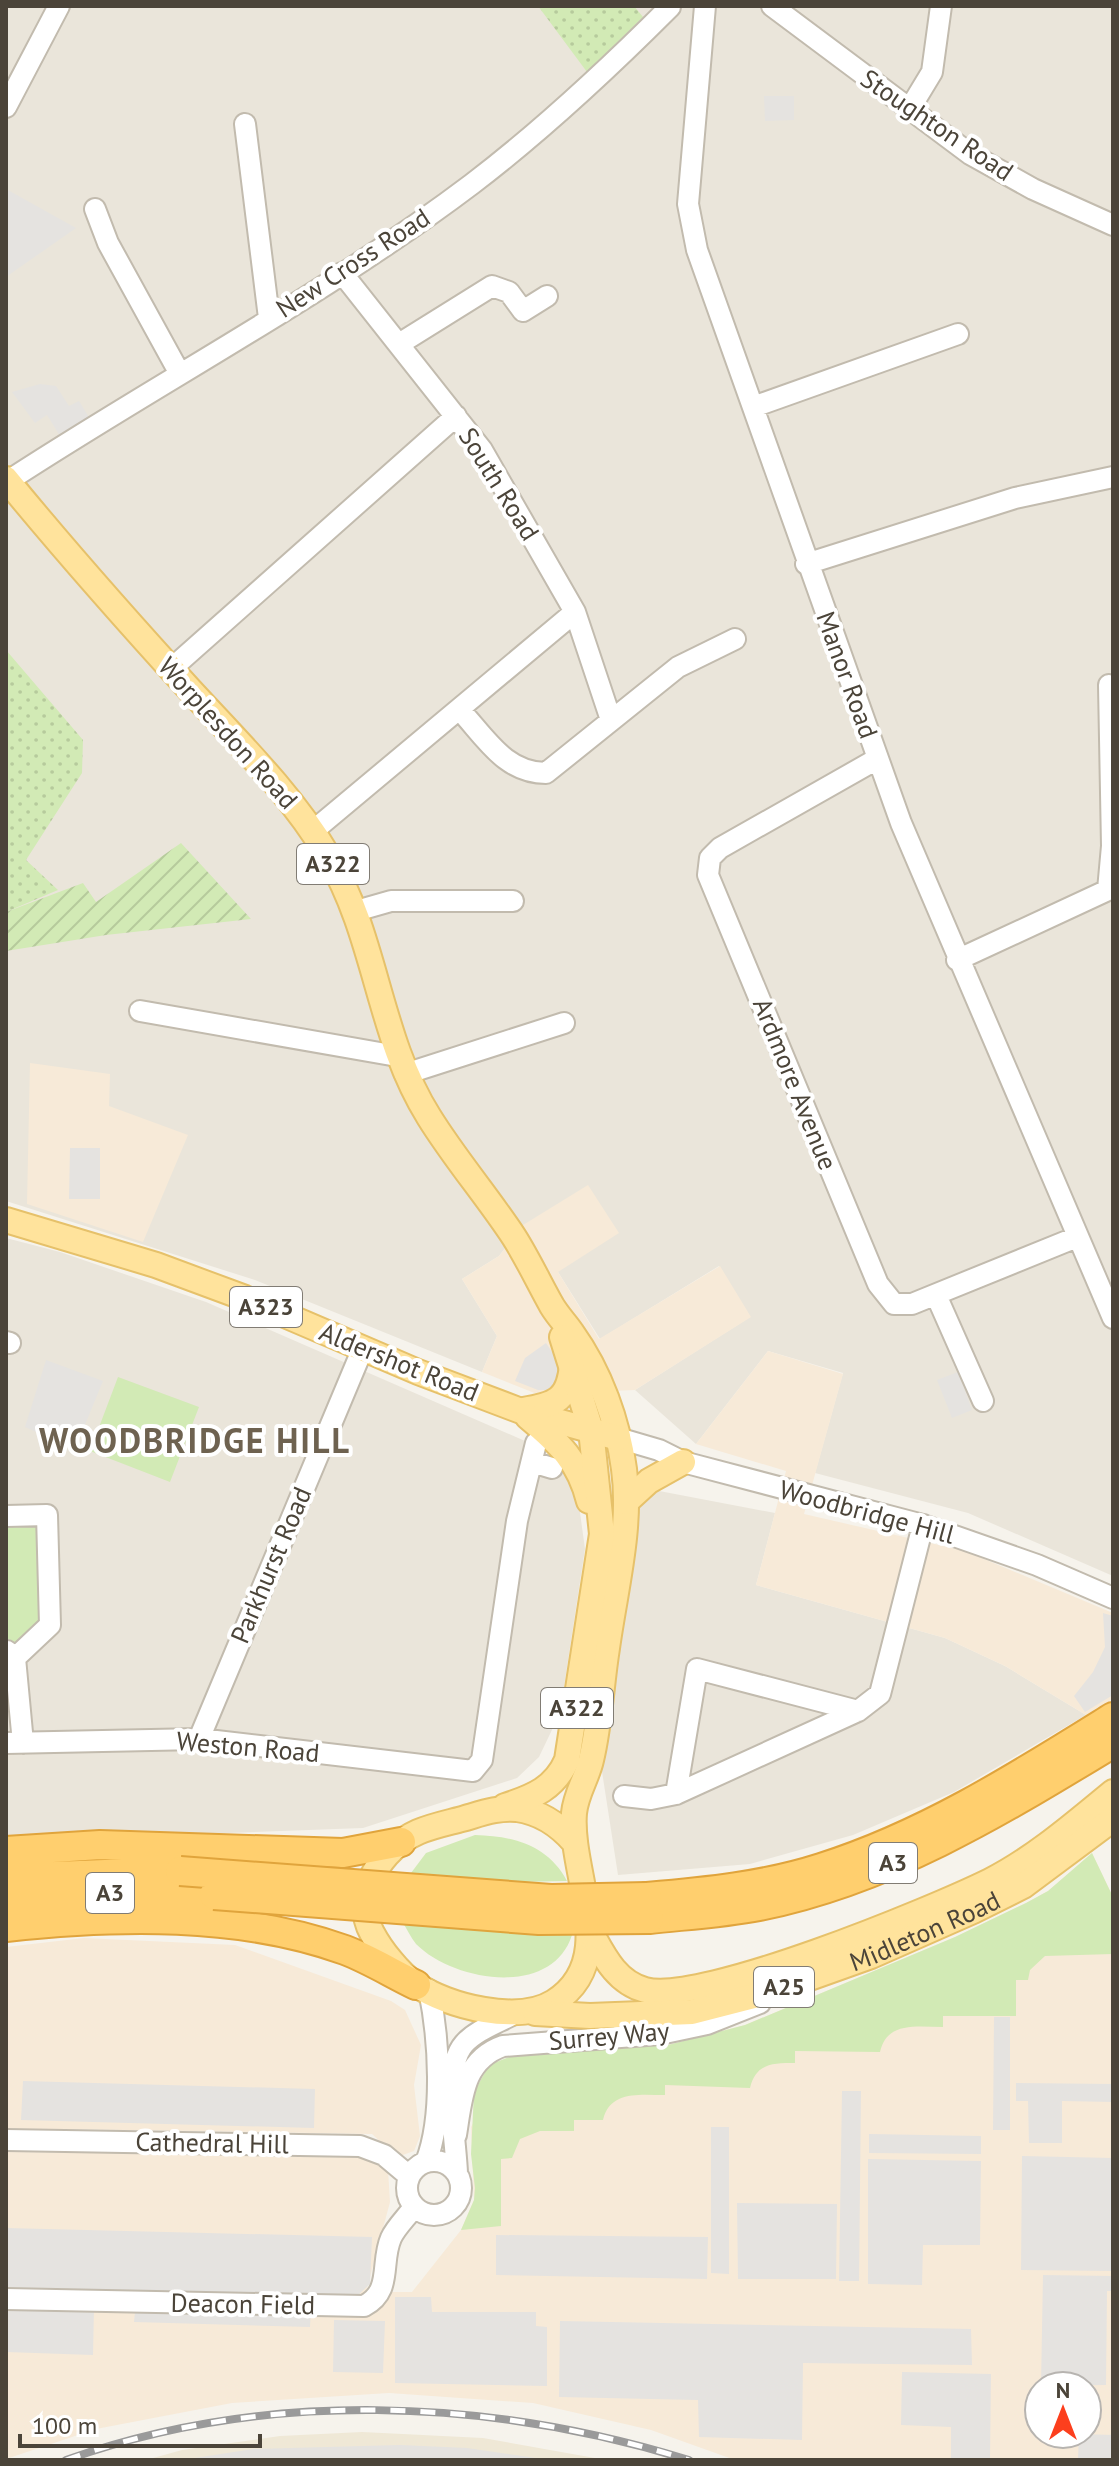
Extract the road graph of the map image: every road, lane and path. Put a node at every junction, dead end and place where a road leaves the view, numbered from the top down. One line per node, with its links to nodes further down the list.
1 (59, 6): 6 (street)
2 (705, 6): 17 (street, Manor Road)
3 (772, 6): 7 (street, Stoughton Road)
4 (941, 6): 7 (street)
5 (670, 7): 11 (street, New Cross Road)
6 (6, 107)
7 (909, 110): 10 (street, Stoughton Road)
8 (245, 124): 13 (street)
9 (95, 209): 16 (street)
10 (1113, 225)
11 (342, 273): 13 (street, New Cross Road); 15 (street, South Road)
12 (547, 296): 15 (street)
13 (269, 318): 16 (street, New Cross Road)
14 (958, 334): 17 (street)
15 (399, 344): 18 (street, South Road)
16 (180, 374): 19 (street, New Cross Road)
17 (753, 407): 22 (street, Manor Road)
18 (456, 416): 23 (street, South Road); 25 (street)
19 (7, 480): 25 (main road, Worplesdon Road / A322)
20 (1104, 480): 21 (street); 22 (street)
21 (1113, 496)
22 (806, 564): 29 (street, Manor Road)
23 (575, 612): 27 (street); 28 (street, South Road)
24 (735, 639): 28 (street)
25 (171, 669): 30 (main road, Worplesdon Road / A322)
26 (1109, 685): 33 (street)
27 (459, 709): 28 (street); 30 (street)
28 (611, 720)
29 (877, 759): 33 (street, Manor Road); 39 (street, Ardmore Avenue)
30 (313, 831): 32 (main road, Worplesdon Road / A322)
31 (513, 901): 32 (street)
32 (356, 911): 36 (main road, Worplesdon Road / A322)
33 (957, 960): 38 (street, Manor Road)
34 (140, 1011): 36 (street)
35 (564, 1023): 36 (street)
36 (401, 1065): 40 (main road, Worplesdon Road / A322)
37 (6, 1220): 42 (main road, Aldershot Road / A323)
38 (1077, 1237): 39 (street, Ardmore Avenue); 41 (street, Manor Road)
39 (936, 1295): 44 (street)
40 (555, 1312): 43 (main road, Worplesdon Road); 47 (main road, Worplesdon Road)
41 (1113, 1318)
42 (363, 1348): 45 (main road, Aldershot Road / A323); 58 (street, Parkhurst Road)
43 (572, 1365): 45 (main road); 46 (main road, Worplesdon Road)
44 (983, 1401)
45 (521, 1411): 46 (main road); 53 (main road)
46 (591, 1430): 47 (main road); 53 (main road, Worplesdon Road)
47 (618, 1438): 49 (street, Woodbridge Hill); 50 (main road, Worplesdon Road)
48 (540, 1458): 58 (street, Weston Road)
49 (683, 1462): 50 (main road); 52 (street, Woodbridge Hill)
50 (626, 1502): 61 (main road, Worplesdon Road)
51 (6, 1516): 55 (street)
52 (923, 1525): 54 (street, Woodbridge Hill); 56 (street)
53 (598, 1567): 65 (main road, Worplesdon Road / A322)
54 (1113, 1598)
55 (11, 1654): 59 (street)
56 (858, 1711): 63 (street); 63 (street)
57 (1113, 1717): 72 (highway, A3)
58 (199, 1739): 59 (street, Weston Road)
59 (14, 1743)
60 (1113, 1743): 72 (highway, A3)
61 (590, 1764): 68 (main road, Worplesdon Road); 75 (main road)
62 (1113, 1792): 75 (main road, Midleton Road / A25)
63 (676, 1794): 64 (street)
64 (624, 1796)
65 (498, 1809): 67 (main road); 68 (main road)
66 (1113, 1819): 76 (main road, Midleton Road / A25)
67 (401, 1842): 69 (highway); 77 (main road)
68 (574, 1842): 74 (main road)
69 (6, 1851)
70 (6, 1878): 72 (highway, A3, bridge)
71 (6, 1900): 72 (highway, A3, bridge)
72 (648, 1908)
73 (6, 1927): 77 (highway)
74 (589, 1929): 75 (main road, Midleton Road / A25); 78 (main road)
75 (740, 1975)
76 (814, 1977): 78 (main road, Midleton Road / A25); 79 (street, Surrey Way)
77 (422, 1988): 78 (main road); 81 (street)
78 (520, 2014): 79 (street, Surrey Way)
79 (456, 2135): 82 (street, Surrey Way)
80 (6, 2140): 83 (street, Cathedral Hill)
81 (426, 2162): 82 (street); 83 (street)
82 (457, 2173): 84 (street)
83 (409, 2176): 84 (street)
84 (414, 2207): 85 (street, Deacon Field)
85 (6, 2299)

